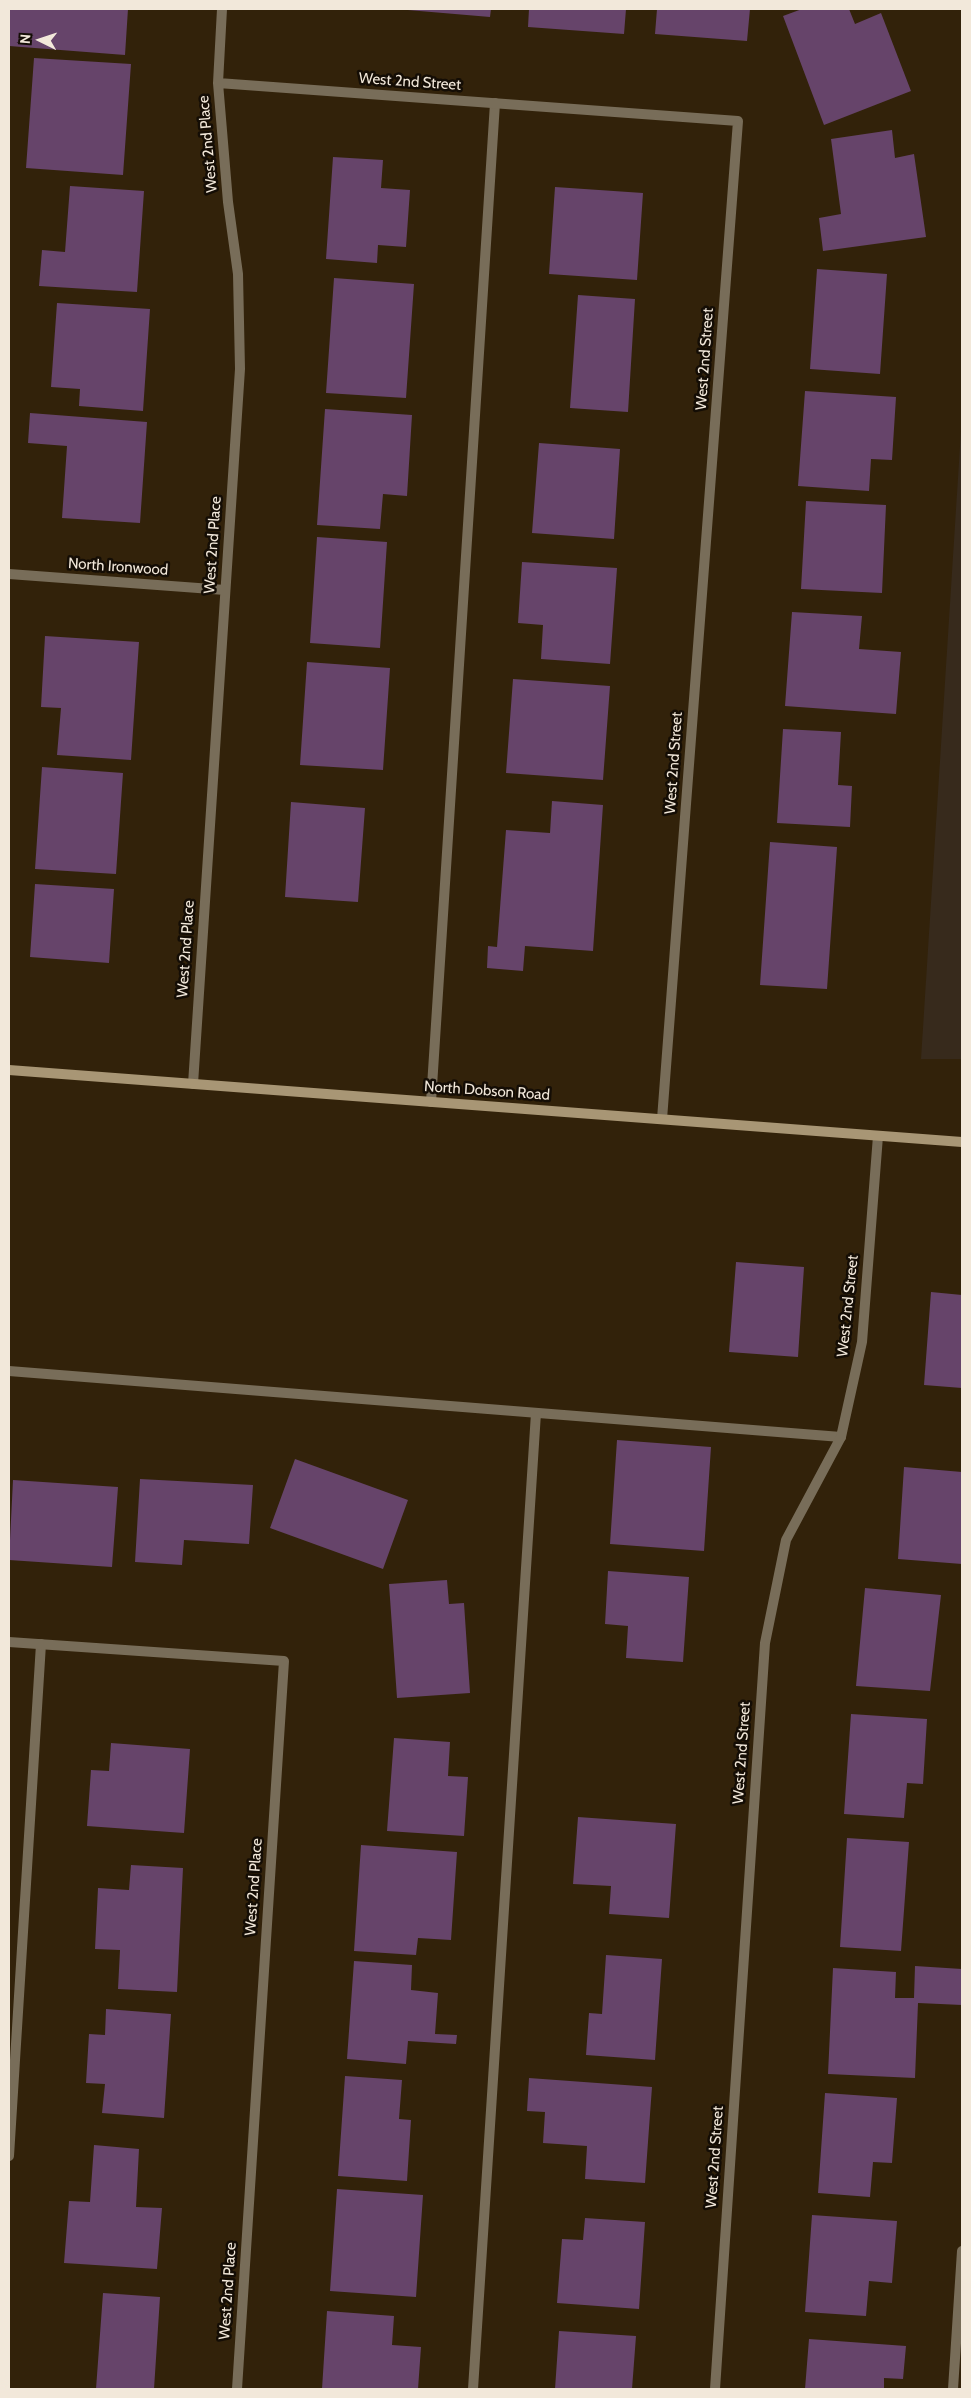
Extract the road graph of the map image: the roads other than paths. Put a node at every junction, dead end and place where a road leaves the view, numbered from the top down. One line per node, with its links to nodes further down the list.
1 (222, 9): 2 (street, West 2nd Place)
2 (218, 83): 3 (street, West 2nd Street); 5 (street, West 2nd Place)
3 (495, 103): 8 (street); 9 (street, West 2nd Street)
4 (9, 574): 5 (street, North Ironwood)
5 (225, 590): 7 (street, West 2nd Place)
6 (9, 1070): 7 (main road, North Dobson Road)
7 (193, 1084): 8 (main road, North Dobson Road)
8 (432, 1102): 9 (main road, North Dobson Road)
9 (662, 1119): 10 (main road, North Dobson Road)
10 (878, 1136): 11 (main road, North Dobson Road); 14 (street, West 2nd Street)
11 (962, 1142)
12 (9, 1371): 13 (street)
13 (536, 1413): 14 (street); 20 (street)
14 (841, 1437): 21 (street, West 2nd Street)
15 (9, 1642): 16 (street, West 2nd Place)
16 (41, 1644): 17 (street); 19 (street, West 2nd Place)
17 (9, 2156)
18 (962, 2251): 22 (street)
19 (237, 2389)
20 (472, 2389)
21 (714, 2389)
22 (953, 2389)

